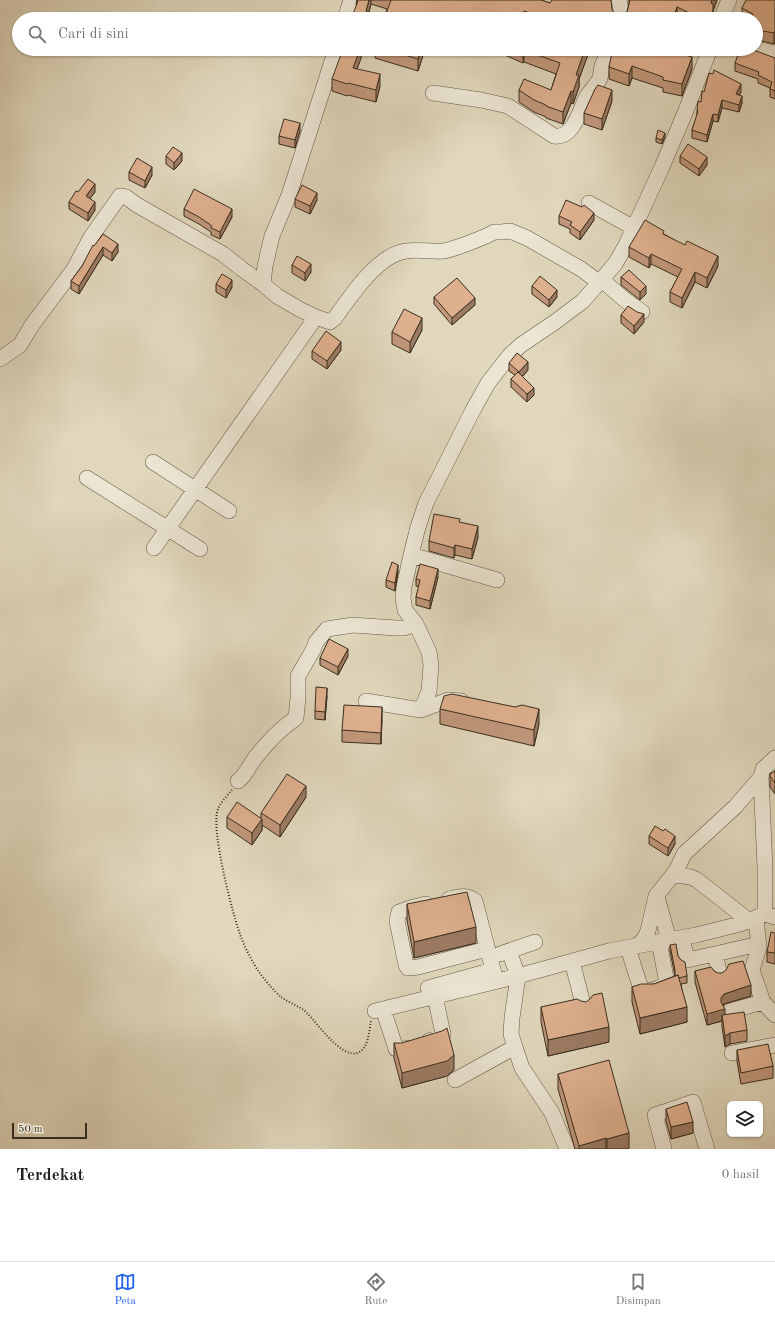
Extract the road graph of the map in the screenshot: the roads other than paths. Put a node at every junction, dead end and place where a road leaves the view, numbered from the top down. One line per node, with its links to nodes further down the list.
1 (350, 0): 4 (street)
2 (619, 0): 5 (street)
3 (729, 0): 6 (street)
4 (347, 12)
5 (621, 12)
6 (724, 12)
7 (763, 50): 8 (street)
8 (775, 53)
9 (334, 56): 16 (street)
10 (606, 56): 12 (street)
11 (707, 56): 14 (street)
12 (433, 94)
13 (589, 203): 14 (street)
14 (634, 228): 15 (street)
15 (601, 281): 17 (street); 18 (street); 27 (street)
16 (263, 284): 18 (street); 19 (street)
17 (642, 312)
18 (316, 317): 22 (street)
19 (0, 359)
20 (153, 462): 22 (street)
21 (87, 478): 24 (street)
22 (195, 489): 23 (street); 24 (street)
23 (230, 511)
24 (167, 528): 25 (street); 26 (street)
25 (154, 548)
26 (200, 549)
27 (411, 555): 28 (street); 29 (street)
28 (497, 580)
29 (416, 624): 32 (street); 35 (street)
30 (366, 700): 32 (street)
31 (474, 704): 32 (street)
32 (421, 710)
33 (775, 758): 34 (street)
34 (761, 777): 36 (street); 37 (street)
35 (238, 781)
36 (770, 863): 39 (street)
37 (674, 875): 38 (street); 39 (street)
38 (656, 896): 40 (street); 43 (street)
39 (761, 917): 40 (street); 42 (street)
40 (670, 940): 43 (street); 43 (street); 45 (street)
41 (535, 942): 44 (street)
42 (759, 944): 45 (street); 52 (street)
43 (633, 947): 46 (street)
44 (499, 951): 47 (street); 47 (street); 49 (street); 50 (street)
45 (715, 954): 48 (street)
46 (572, 961): 50 (street); 53 (street)
47 (418, 967): 51 (street)
48 (720, 975)
49 (494, 976): 50 (street); 51 (street)
50 (518, 976): 57 (street)
51 (428, 995): 51 (street)
52 (763, 1002): 54 (street); 55 (street)
53 (584, 1008)
54 (730, 1011)
55 (775, 1015)
56 (775, 1045): 58 (street)
57 (515, 1047): 59 (street); 60 (street)
58 (732, 1053)
59 (455, 1080)
60 (567, 1149)
61 (664, 1149): 62 (street)
62 (707, 1149)

